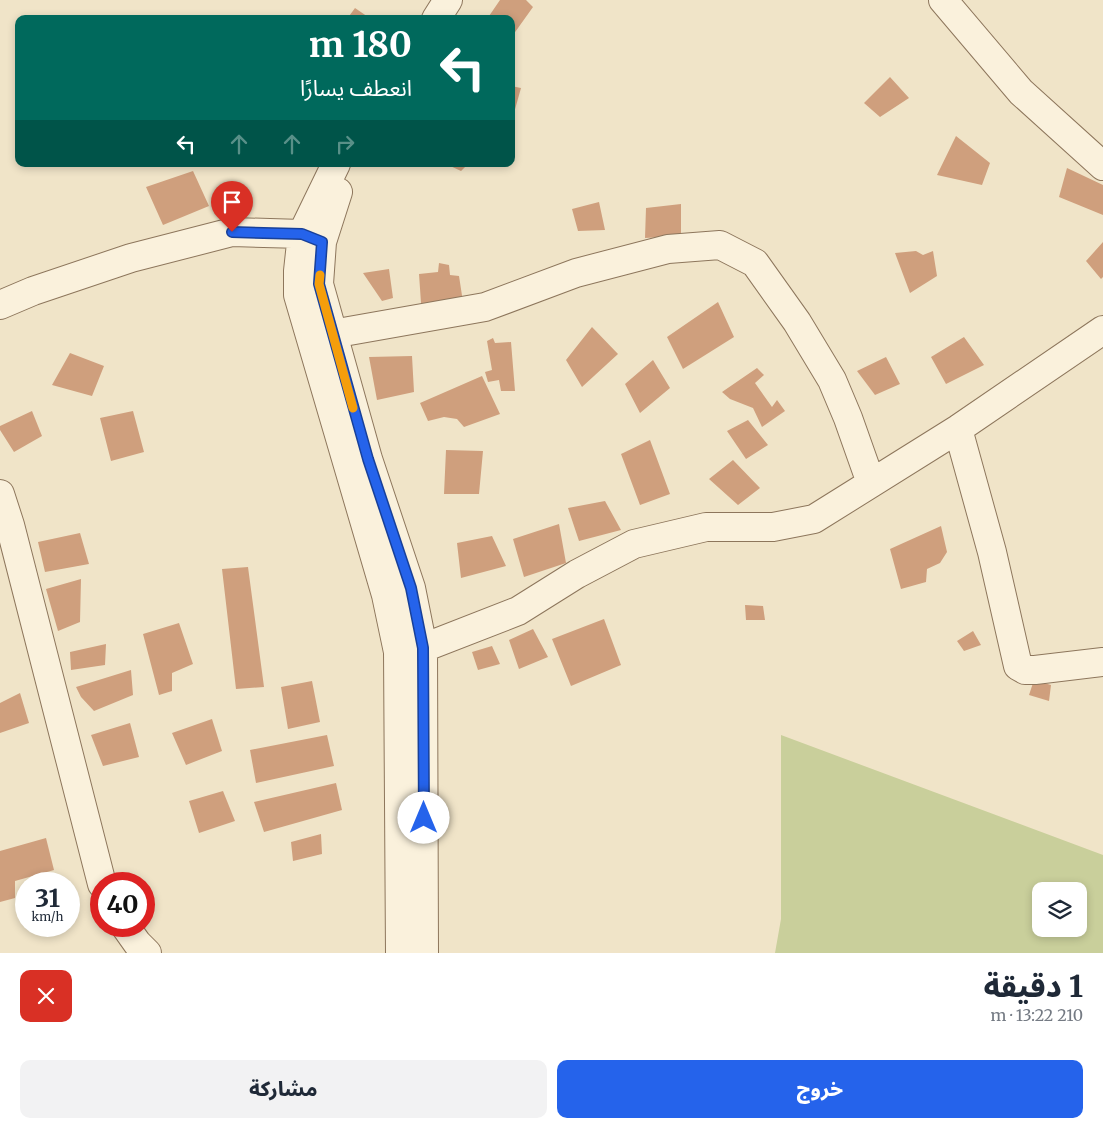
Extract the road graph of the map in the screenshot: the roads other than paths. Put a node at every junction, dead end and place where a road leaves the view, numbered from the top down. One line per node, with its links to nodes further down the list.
1 (431, 0): 4 (street)
2 (448, 0): 5 (street)
3 (943, 0): 6 (street)
4 (422, 15)
5 (439, 15)
6 (1103, 166)
7 (335, 167): 9 (street)
8 (351, 167): 9 (street)
9 (312, 238): 10 (street); 12 (street)
10 (0, 305)
11 (1103, 330): 13 (street)
12 (322, 337): 14 (street); 16 (street)
13 (958, 429): 14 (street); 17 (street)
14 (870, 483): 16 (street)
15 (0, 494): 18 (street)
16 (410, 650): 19 (street); 20 (street)
17 (1103, 662)
18 (99, 872)
19 (400, 953)
20 (424, 953)

